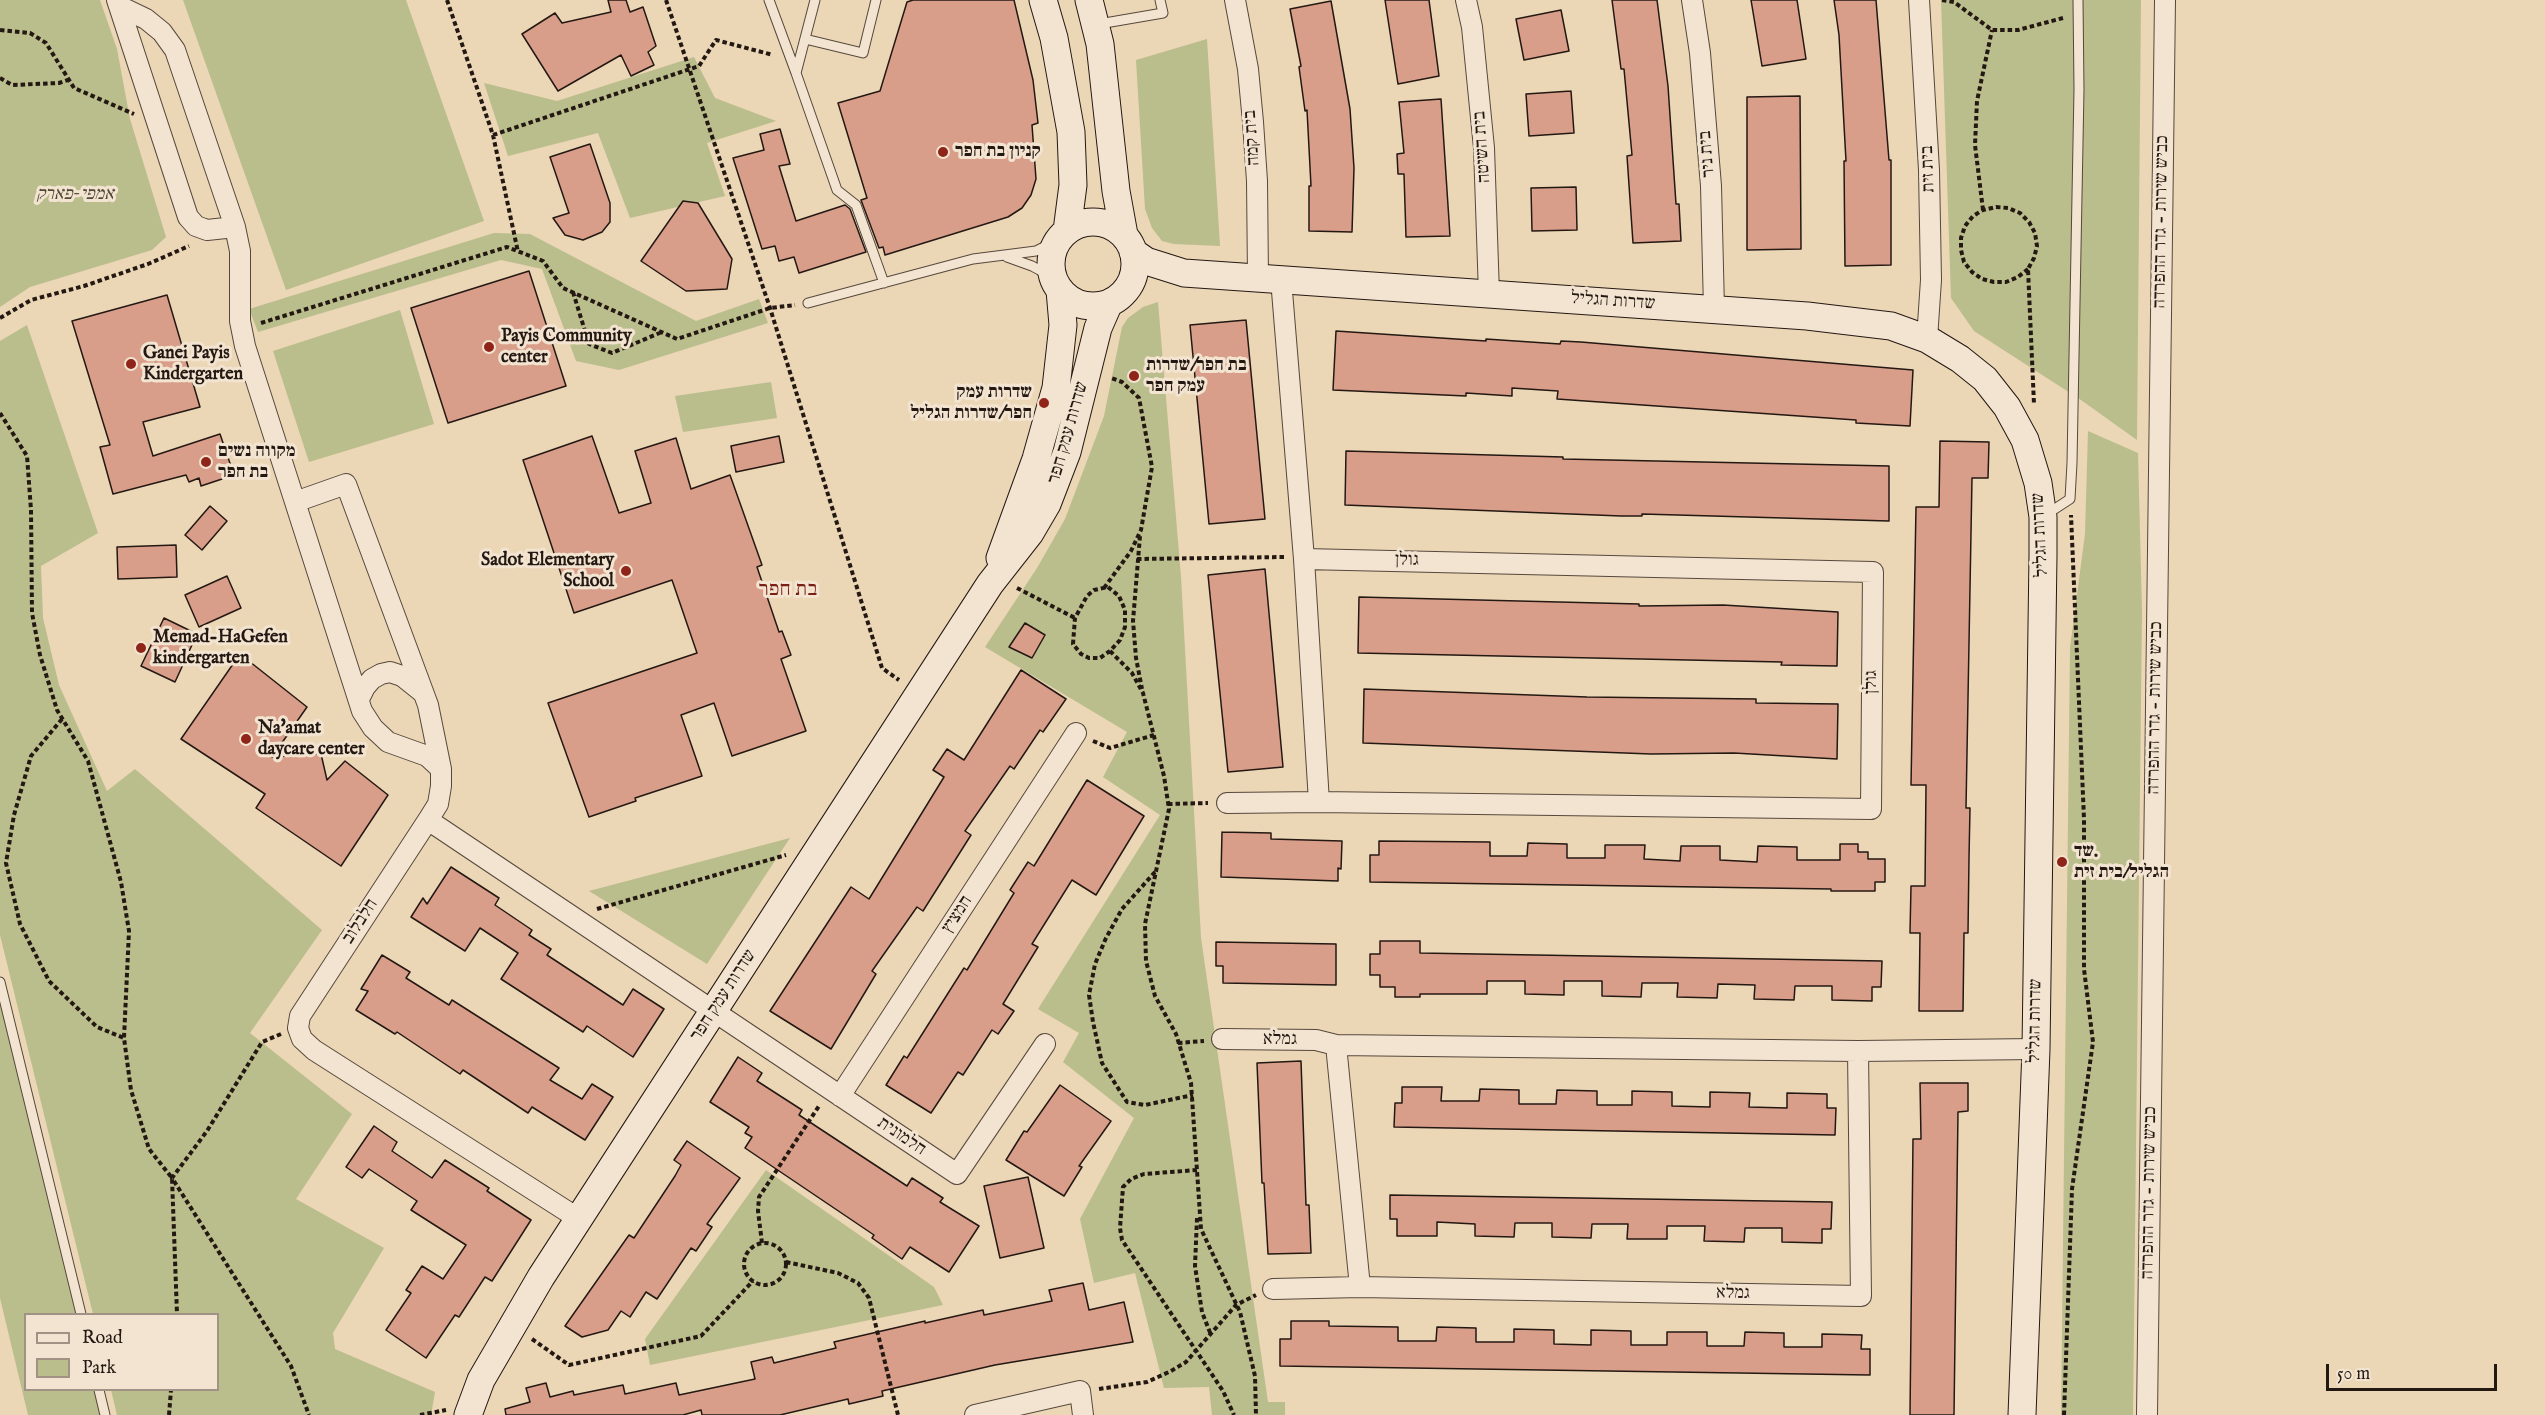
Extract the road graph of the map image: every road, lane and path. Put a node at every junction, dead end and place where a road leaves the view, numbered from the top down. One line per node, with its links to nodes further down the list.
1 (447, 0): 27 (path)
2 (666, 0): 22 (path)
3 (769, 0): 21 (lane)
4 (815, 0): 20 (lane)
5 (876, 0): 20 (lane)
6 (1043, 0): 30 (street)
7 (1160, 0): 16 (lane)
8 (1235, 0): 37 (street, בית קמה)
9 (1467, 0): 42 (street, בית השיטה)
10 (1692, 0): 46 (street, בית ניר)
11 (1919, 0): 50 (street, בית זית)
12 (1942, 0): 19 (path)
13 (2078, 0): 17 (lane)
14 (2165, 0): 121 (street, כביש שירות - גדר ההפרדה)
15 (118, 3): 26 (street); 29 (street)
16 (1092, 12): 31 (street)
17 (2078, 13): 19 (path); 54 (lane)
18 (0, 30): 25 (path)
19 (1992, 30): 28 (path)
20 (805, 39): 23 (lane)
21 (791, 59): 22 (path); 23 (lane)
22 (688, 69): 27 (path); 45 (path)
23 (796, 73): 38 (lane)
24 (0, 78): 25 (path)
25 (68, 80): 26 (path)
26 (157, 124): 29 (street)
27 (493, 135): 33 (path)
28 (1983, 210): 35 (path); 35 (path)
29 (235, 227): 48 (street)
30 (1062, 235): 31 (street); 34 (lane); 40 (street)
31 (1129, 244): 36 (street, שדרות הגליל); 39 (street)
32 (192, 245): 47 (path)
33 (518, 252): 41 (path); 48 (path)
34 (1005, 256): 38 (lane); 40 (lane)
35 (2028, 269): 52 (path)
36 (1184, 273): 37 (street, שדרות הגליל); 39 (street, שדרות הגליל)
37 (1269, 278): 42 (street, שדרות הגליל); 59 (street)
38 (884, 283): 43 (lane)
39 (1129, 286): 44 (street)
40 (1058, 287): 44 (street); 60 (street, שדרות עמק חפר)
41 (572, 292): 49 (path); 49 (path)
42 (1489, 294): 46 (street, שדרות הגליל)
43 (808, 303): 45 (path)
44 (1109, 303): 51 (street, שדרות עמק חפר)
45 (770, 308): 49 (path); 66 (path)
46 (1714, 309): 50 (street, שדרות הגליל)
47 (0, 318)
48 (241, 329): 55 (street)
49 (662, 332)
50 (1927, 339): 56 (street, שדרות הגליל)
51 (1088, 369): 57 (path); 60 (street, שדרות עמק חפר)
52 (2035, 412)
53 (0, 413): 68 (path)
54 (2070, 499): 56 (lane); 120 (path)
55 (295, 502): 65 (street); 67 (street)
56 (2043, 518): 88 (street, שדרות הגליל)
57 (1141, 530): 58 (path); 61 (path)
58 (1137, 559): 59 (path); 64 (path)
59 (1304, 559): 74 (street); 74 (street, גולן)
60 (994, 579): 62 (path); 66 (street, שדרות עמק חפר)
61 (1104, 588): 62 (path); 63 (path)
62 (1075, 618): 63 (path)
63 (1110, 651): 64 (path)
64 (1143, 693): 71 (path)
65 (424, 694): 67 (street); 69 (street)
66 (919, 694): 78 (street, שדרות עמק חפר)
67 (359, 699): 72 (street)
68 (62, 719): 84 (path); 84 (path)
69 (432, 723): 72 (street); 73 (street, חלבלוב)
70 (1076, 733): 71 (path); 90 (street, חמציץ)
71 (1154, 735): 76 (path)
72 (387, 742): 73 (street)
73 (441, 769): 77 (street, חלבלוב)
74 (1320, 802): 75 (street, גולן)
75 (1227, 803): 76 (path)
76 (1168, 804): 79 (path)
77 (428, 820): 80 (street); 83 (street, חלבלוב)
78 (821, 845): 80 (path); 82 (street, שדרות עמק חפר)
79 (1155, 872): 91 (path); 91 (path)
80 (572, 916): 82 (street)
81 (0, 982): 102 (lane)
82 (714, 1012): 90 (street, חלמונית); 95 (street, שדרות עמק חפר)
83 (298, 1028): 93 (path); 95 (street)
84 (125, 1038): 93 (path)
85 (1222, 1039): 87 (street, גמלא)
86 (1045, 1044): 90 (street, חלמונית)
87 (1336, 1045): 89 (street, גמלא); 99 (street)
88 (2036, 1049): 89 (street, גמלא); 119 (street, שדרות הגליל)
89 (1858, 1051): 99 (street, גמלא)
90 (835, 1093): 96 (path)
91 (1193, 1095): 92 (path)
92 (1197, 1170): 94 (path); 106 (path)
93 (172, 1178): 103 (path); 112 (path)
94 (1198, 1206): 101 (path); 105 (path)
95 (579, 1218): 104 (street, שדרות עמק חפר)
96 (762, 1244): 97 (path); 98 (path)
97 (786, 1262): 98 (path); 114 (path)
98 (753, 1281): 104 (path)
99 (1360, 1287): 100 (street, גמלא)
100 (1273, 1289): 101 (path)
101 (1236, 1305): 105 (path); 118 (path)
102 (81, 1313)
103 (177, 1313)
104 (512, 1325): 113 (street, שדרות עמק חפר)
105 (1211, 1335): 106 (path)
106 (1196, 1351): 109 (path); 117 (path)
107 (99, 1391): 110 (lane)
108 (171, 1391): 111 (path)
109 (1080, 1391): 115 (street); 116 (street)
110 (105, 1415)
111 (169, 1415)
112 (309, 1415)
113 (468, 1415)
114 (898, 1415)
115 (975, 1415)
116 (1083, 1415)
117 (1234, 1415)
118 (1256, 1415)
119 (2022, 1415)
120 (2064, 1415)
121 (2147, 1415)

